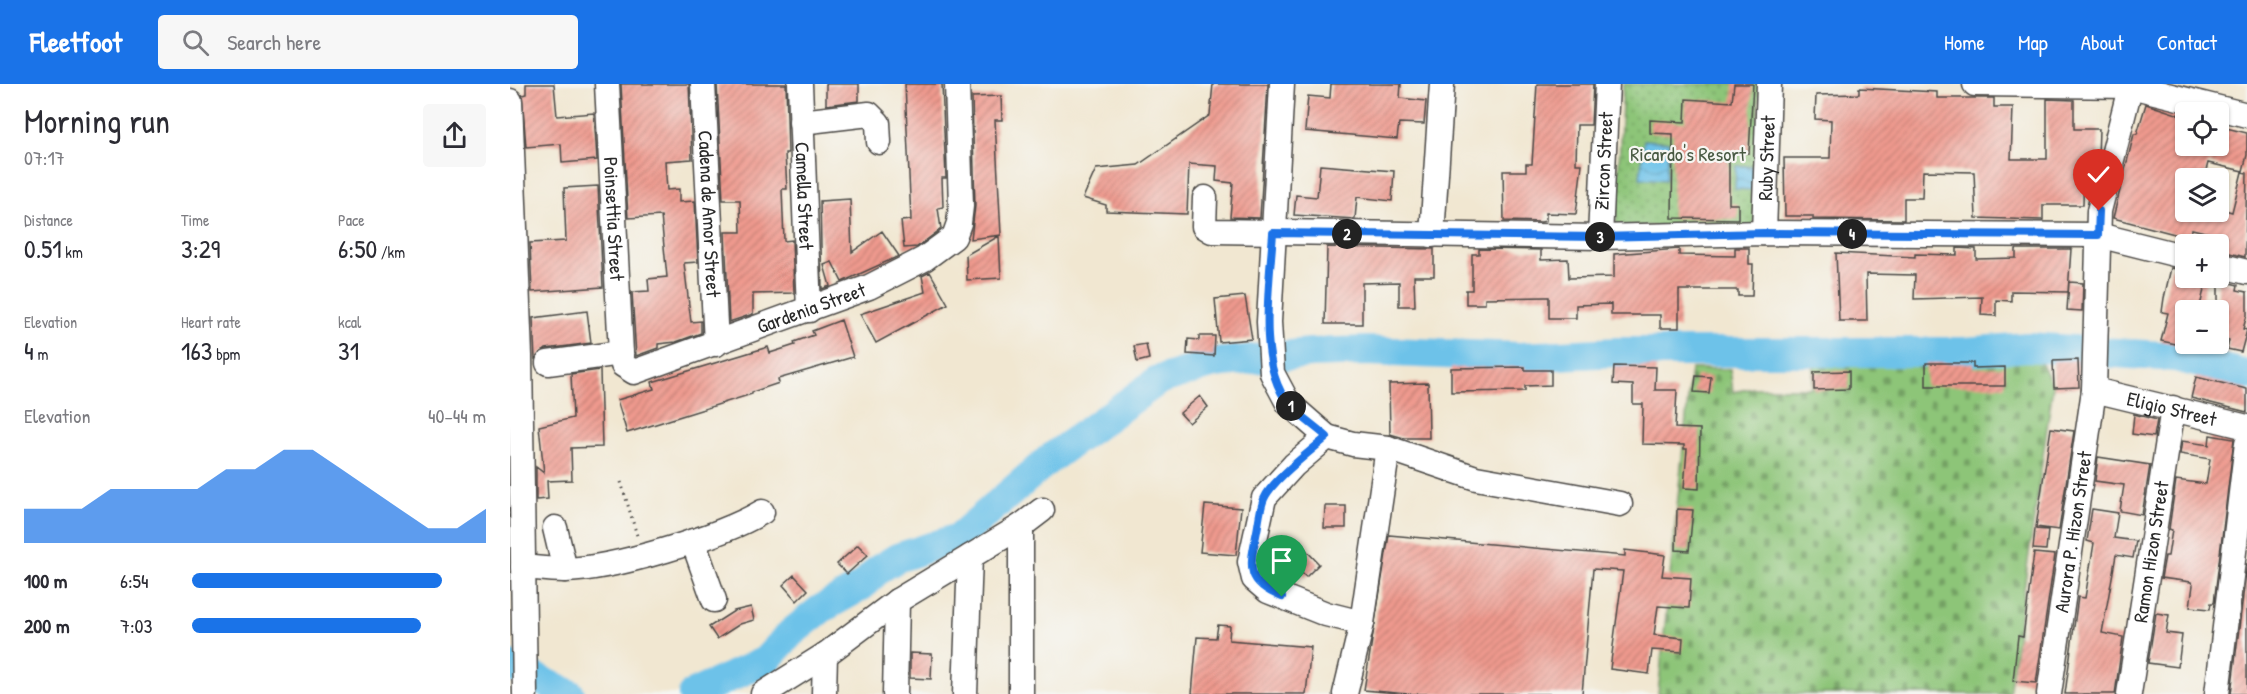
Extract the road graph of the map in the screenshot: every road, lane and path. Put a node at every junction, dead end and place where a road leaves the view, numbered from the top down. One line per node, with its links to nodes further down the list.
1 (607, 84): 30 (street, Poinsettia Street)
2 (703, 84): 28 (street, Cadena de Amor Street)
3 (800, 84): 14 (street, Camella Street)
4 (957, 84): 27 (street, Gardenia Street)
5 (1282, 84): 18 (street)
6 (1442, 84): 20 (street)
7 (1607, 84): 22 (street, Zircon Street)
8 (1769, 84): 19 (street, Ruby Street)
9 (1975, 84): 10 (street)
10 (2001, 85): 11 (street)
11 (2131, 85): 13 (street); 21 (street, Aurora P. Hizon Street)
12 (510, 101): 15 (street)
13 (2247, 116)
14 (801, 123): 16 (street); 27 (street, Camella Street)
15 (511, 141): 26 (street)
16 (879, 142)
17 (1205, 198): 18 (street)
18 (1273, 233): 20 (street); 36 (street)
19 (1764, 233): 21 (street); 22 (street)
20 (1432, 235): 22 (street)
21 (2098, 235): 23 (street); 32 (street, Aurora P. Hizon Street)
22 (1600, 237)
23 (2175, 254)
24 (2229, 268): 25 (street)
25 (2247, 272)
26 (514, 305): 29 (street)
27 (809, 310): 28 (street, Gardenia Street)
28 (716, 344): 30 (street, Gardenia Street)
29 (515, 358): 35 (street)
30 (625, 362): 31 (street, Gardenia Street)
31 (548, 363)
32 (2094, 380): 33 (street, Eligio Street); 61 (street, Aurora P. Hizon Street)
33 (2173, 408): 34 (street, Eligio Street); 62 (street, Ramon Hizon Street)
34 (2247, 428)
35 (516, 436): 48 (street)
36 (1327, 437): 38 (street); 52 (street)
37 (2247, 443): 63 (street)
38 (1388, 448): 40 (street); 52 (street)
39 (621, 482): 46 (path)
40 (1620, 504)
41 (1042, 510): 43 (street)
42 (762, 512): 45 (street)
43 (1021, 526): 47 (street); 59 (street)
44 (555, 528): 49 (street)
45 (693, 541): 46 (street); 50 (street)
46 (642, 555): 49 (street)
47 (970, 557): 51 (street); 58 (street)
48 (522, 567): 49 (street); 54 (street)
49 (565, 570)
50 (714, 600)
51 (897, 601): 53 (street); 57 (street)
52 (1362, 623): 60 (street)
53 (825, 655): 55 (street); 56 (street)
54 (525, 694)
55 (763, 694)
56 (824, 694)
57 (895, 694)
58 (965, 694)
59 (1021, 694)
60 (1345, 694)
61 (2049, 694)
62 (2129, 694)
63 (2217, 694)

